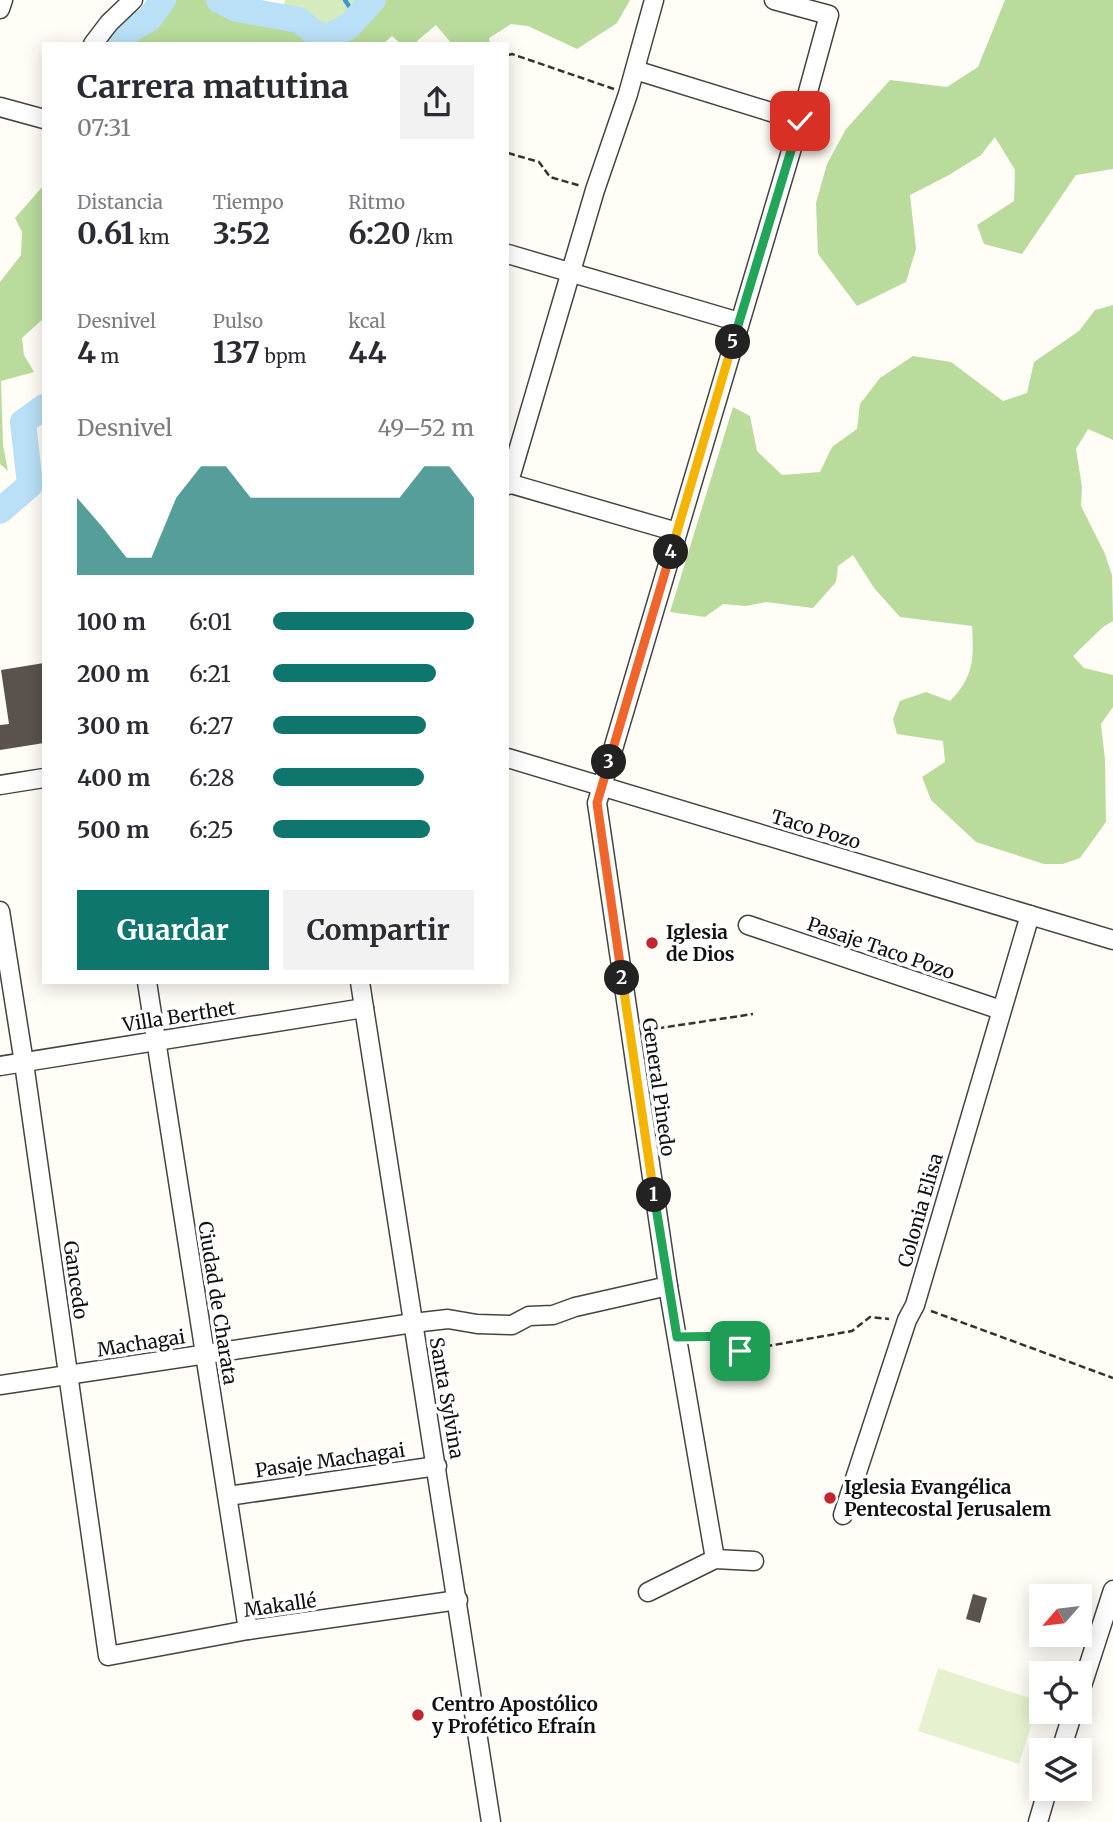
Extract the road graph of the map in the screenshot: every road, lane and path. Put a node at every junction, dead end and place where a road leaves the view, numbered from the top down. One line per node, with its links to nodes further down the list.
1 (3, 0): 5 (street)
2 (133, 0): 6 (street)
3 (654, 0): 8 (street)
4 (774, 0): 12 (street, General Pinedo)
5 (0, 9)
6 (95, 42)
7 (509, 55): 9 (path)
8 (635, 70): 9 (street); 12 (street)
9 (628, 94): 14 (street)
10 (1, 110): 11 (street)
11 (42, 119)
12 (800, 121): 17 (street, General Pinedo)
13 (509, 153): 14 (path)
14 (595, 190): 16 (street)
15 (509, 254): 16 (street)
16 (572, 274): 17 (street); 18 (street)
17 (739, 322): 20 (street, General Pinedo)
18 (509, 481)
19 (509, 484): 20 (street)
20 (677, 532): 24 (street, General Pinedo)
21 (509, 758): 24 (street, Taco Pozo)
22 (42, 778): 23 (street)
23 (0, 785)
24 (602, 786): 26 (street, Taco Pozo); 34 (street, General Pinedo)
25 (0, 911): 36 (street, Gancedo)
26 (1030, 915): 28 (street, Taco Pozo); 32 (street, Colonia Elisa)
27 (748, 925): 32 (street, Pasaje Taco Pozo)
28 (1113, 940)
29 (147, 984): 35 (street, Ciudad de Charata)
30 (360, 984): 31 (street, Santa Sylvina)
31 (364, 1008): 35 (street, Villa Berthet); 40 (street, Santa Sylvina)
32 (1001, 1010): 39 (street, Colonia Elisa)
33 (753, 1014): 34 (path)
34 (630, 1032): 38 (street, General Pinedo)
35 (157, 1041): 36 (street, Villa Berthet); 42 (street, Ciudad de Charata)
36 (24, 1063): 37 (street, Villa Berthet); 43 (street, Gancedo)
37 (0, 1066)
38 (668, 1286): 40 (street, Machagai); 41 (street, General Pinedo)
39 (911, 1313): 41 (path); 44 (path); 48 (street, Colonia Elisa)
40 (413, 1323): 42 (street, Machagai); 46 (street, Santa Sylvina)
41 (677, 1337): 49 (street, General Pinedo)
42 (204, 1354): 43 (street, Machagai); 47 (street, Ciudad de Charata)
43 (69, 1376): 45 (street, Machagai); 55 (street, Gancedo)
44 (1113, 1378)
45 (0, 1385)
46 (437, 1466): 47 (street, Pasaje Machagai); 53 (street, Santa Sylvina)
47 (228, 1496): 54 (street, Ciudad de Charata)
48 (843, 1515)
49 (715, 1559): 50 (street); 52 (street)
50 (754, 1561)
51 (1113, 1590): 56 (street)
52 (648, 1592)
53 (458, 1600): 54 (street, Makallé); 58 (street, Santa Sylvina)
54 (248, 1630): 55 (street, Makallé)
55 (108, 1656)
56 (1090, 1661)
57 (1044, 1801): 59 (street)
58 (491, 1822)
59 (1038, 1822)

